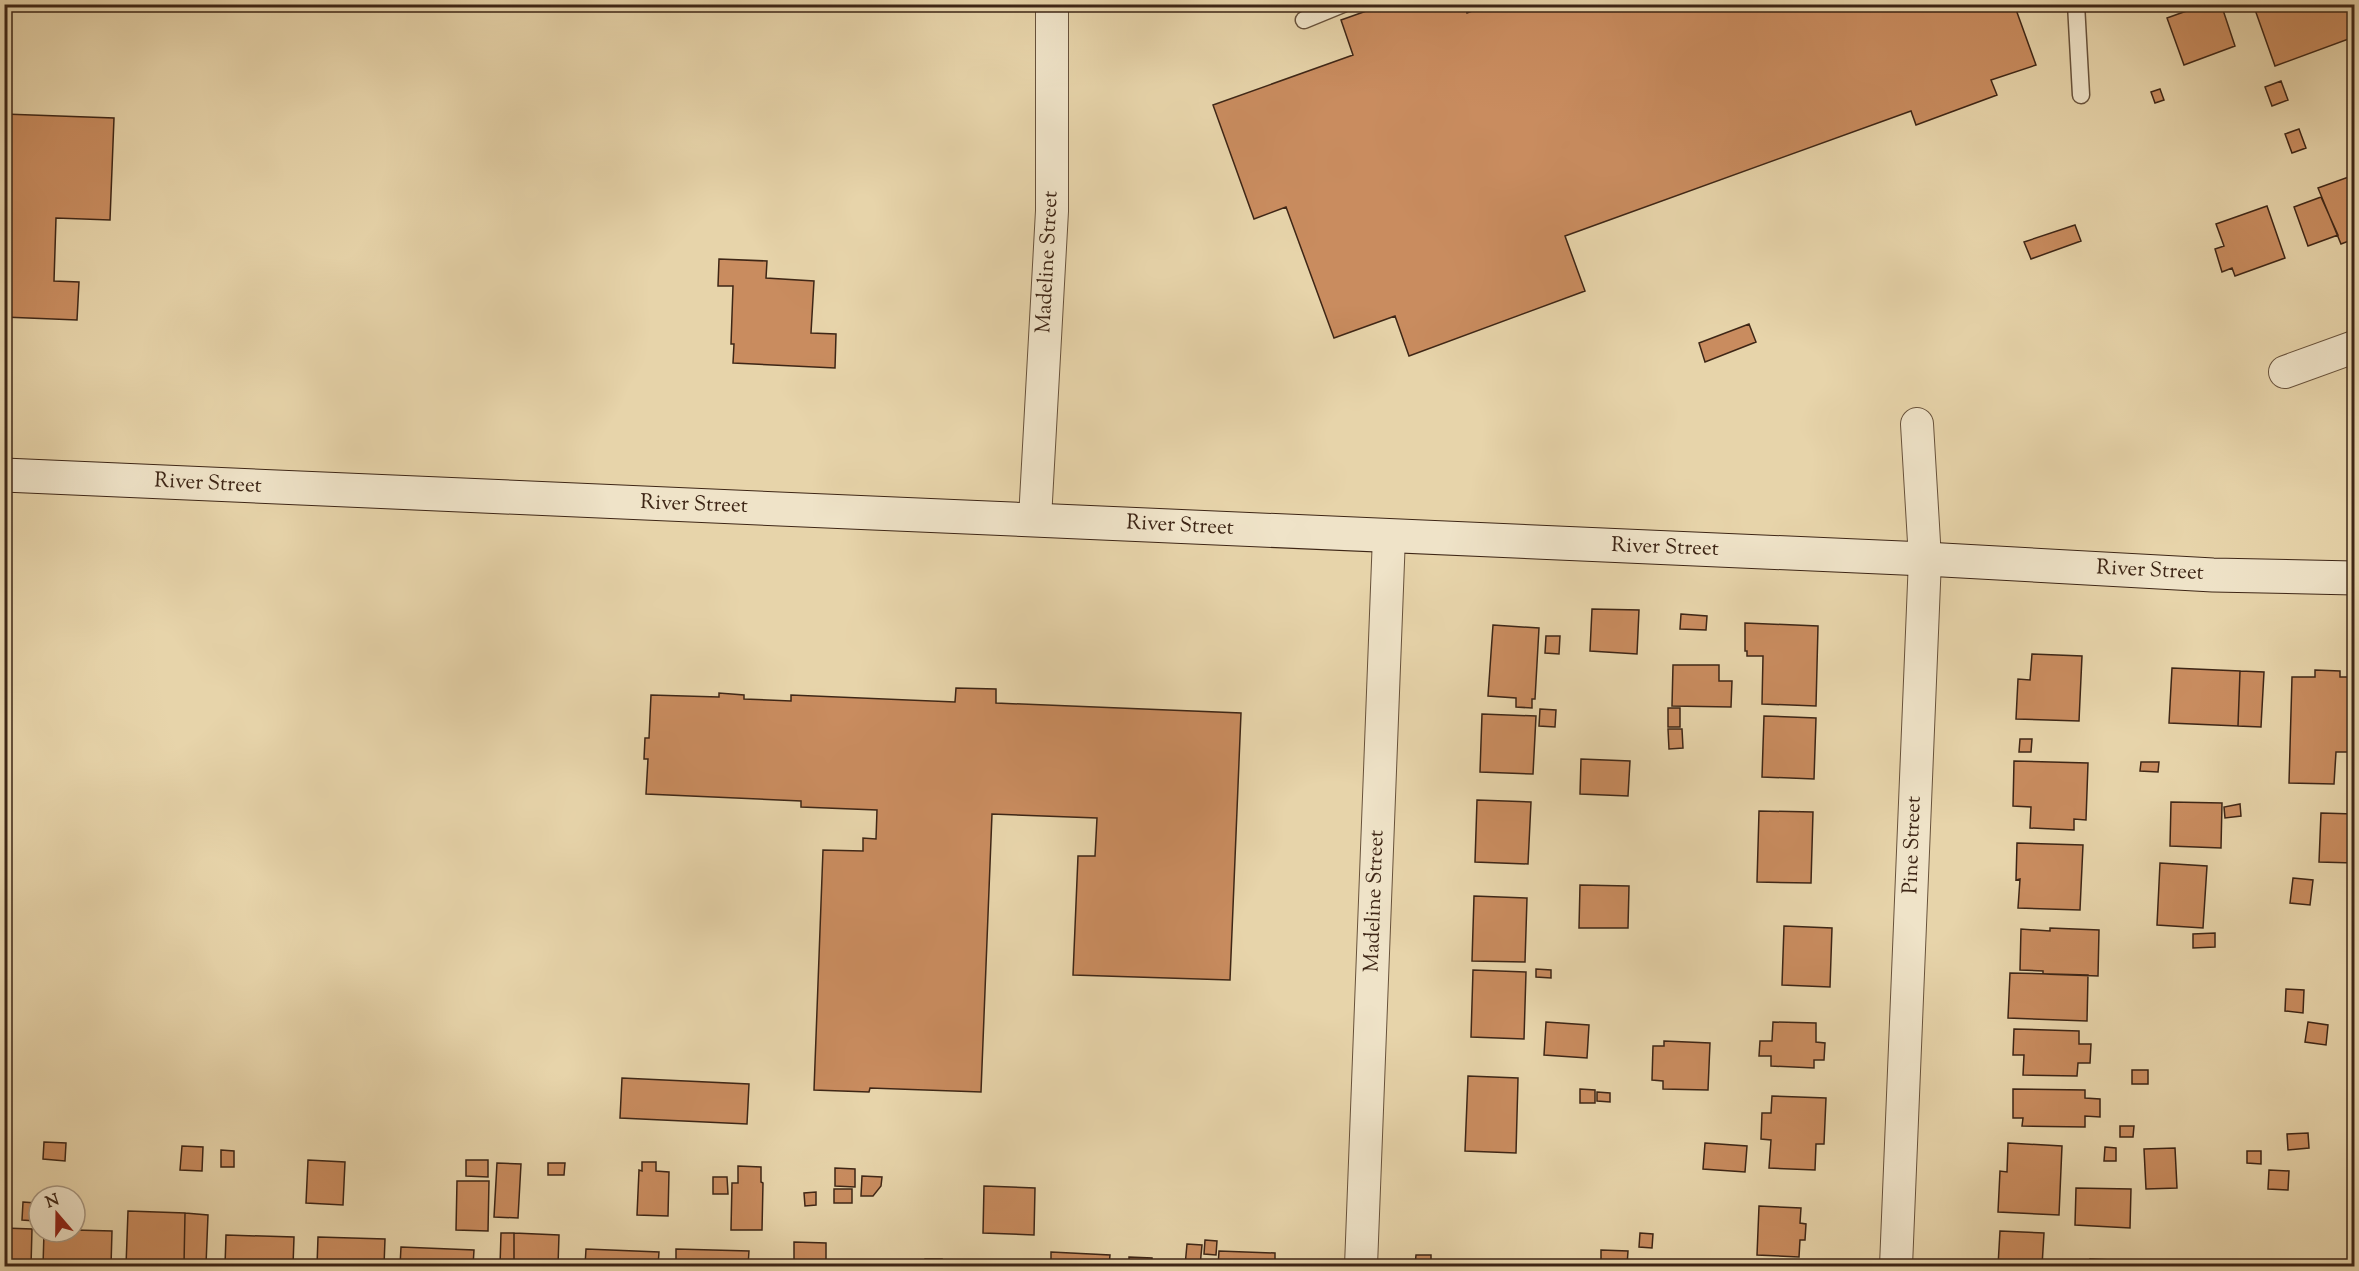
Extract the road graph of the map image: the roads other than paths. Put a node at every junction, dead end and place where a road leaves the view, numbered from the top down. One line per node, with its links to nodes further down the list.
1 (1052, 4): 10 (street, Madeline Street)
2 (1342, 4): 4 (lane)
3 (2076, 4): 5 (lane)
4 (1304, 20)
5 (2080, 95)
6 (2355, 347): 7 (street)
7 (2285, 372)
8 (1917, 424): 12 (street, Pine Street)
9 (4, 475): 10 (main road, River Street)
10 (1035, 519): 11 (main road, River Street)
11 (1389, 536): 12 (main road, River Street); 14 (street, Madeline Street)
12 (1925, 559): 13 (main road, River Street); 15 (street, Pine Street)
13 (2355, 578)
14 (1361, 1266)
15 (1896, 1266)

